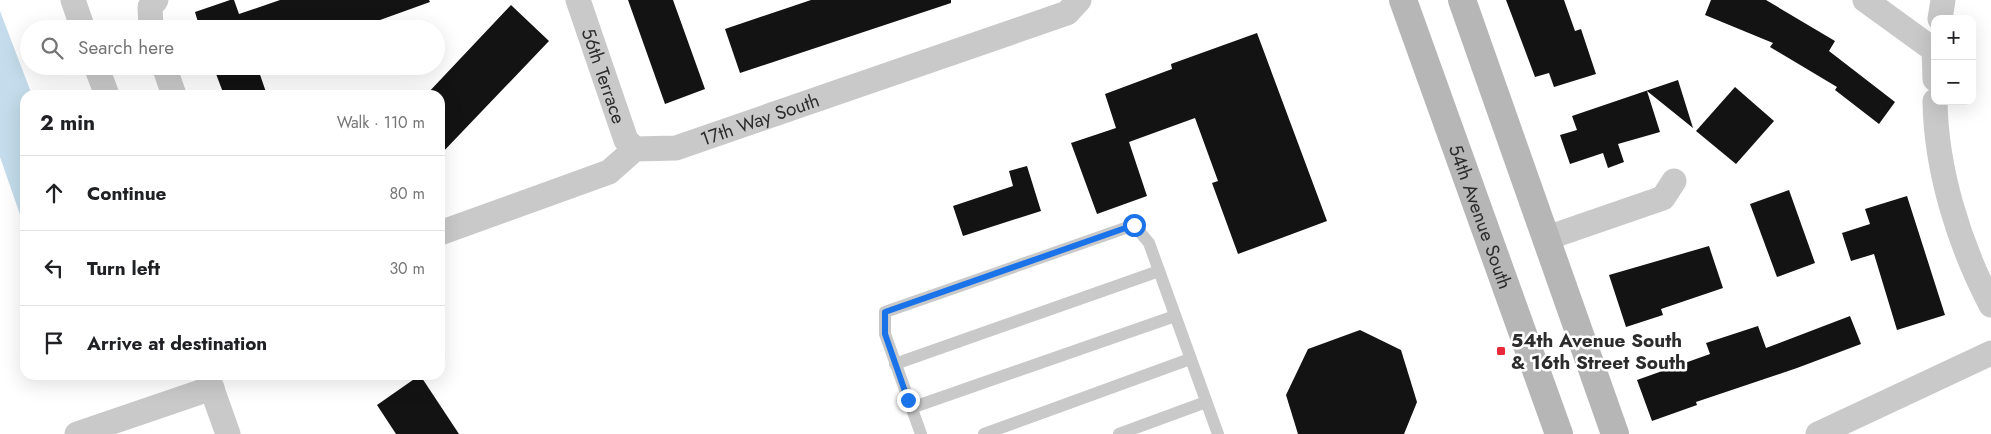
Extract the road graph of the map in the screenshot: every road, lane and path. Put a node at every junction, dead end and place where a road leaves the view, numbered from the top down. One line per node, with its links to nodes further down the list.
1 (73, 0): 10 (street)
2 (156, 0): 11 (street)
3 (578, 0): 18 (street, 56th Terrace)
4 (1079, 0): 18 (street, 17th Way South)
5 (1403, 0): 37 (main road, 54th Avenue South)
6 (1462, 0): 21 (main road)
7 (1865, 0): 12 (street)
8 (1943, 0): 9 (street)
9 (1941, 15)
10 (80, 20)
11 (151, 20)
12 (1931, 46)
13 (99, 75): 15 (street)
14 (167, 75): 16 (street)
15 (105, 90)
16 (172, 90)
17 (1935, 105): 23 (street)
18 (635, 149): 20 (street)
19 (1674, 181): 21 (street)
20 (445, 231)
21 (1547, 238): 38 (main road)
22 (1159, 271): 24 (lane); 27 (lane); 27 (lane)
23 (1991, 305)
24 (1175, 316): 26 (lane); 30 (lane)
25 (1991, 353): 39 (street)
26 (1190, 359): 29 (lane); 34 (lane)
27 (896, 364): 30 (lane)
28 (210, 381): 31 (street); 32 (street)
29 (1206, 402): 35 (lane); 36 (lane)
30 (911, 408): 33 (lane)
31 (77, 434)
32 (228, 434)
33 (920, 434)
34 (984, 434)
35 (1119, 434)
36 (1218, 434)
37 (1559, 434)
38 (1615, 434)
39 (1818, 434)

